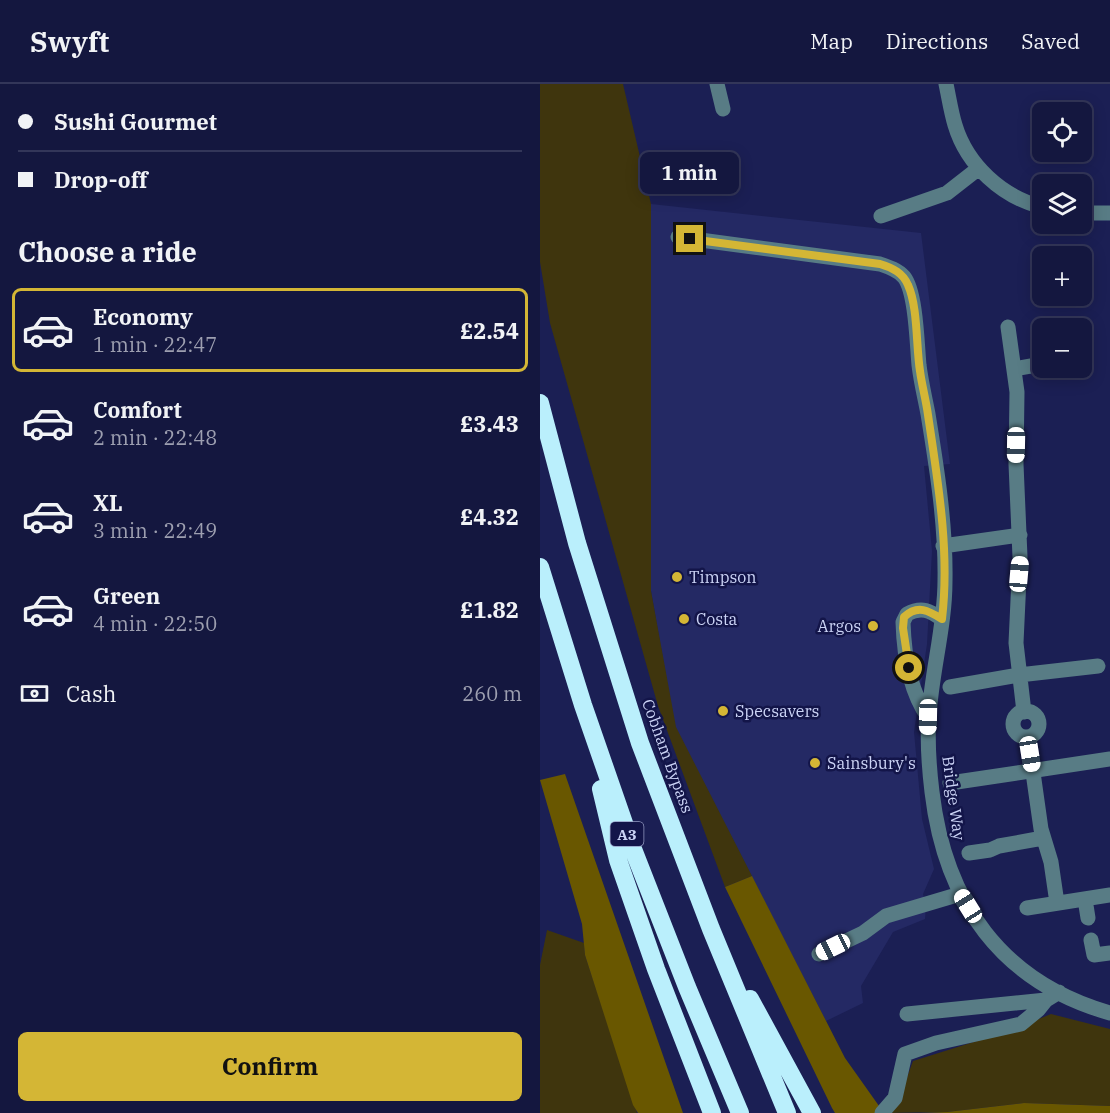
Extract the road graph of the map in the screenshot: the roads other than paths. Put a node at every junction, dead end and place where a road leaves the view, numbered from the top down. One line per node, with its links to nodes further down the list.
1 (717, 84): 3 (street)
2 (946, 84): 4 (street)
3 (723, 110)
4 (978, 168): 5 (street); 8 (street)
5 (1032, 204)
6 (1092, 213): 7 (street)
7 (1110, 213)
8 (881, 216)
9 (678, 237): 15 (street, Bridge Way)
10 (1008, 327): 12 (street)
11 (1032, 366): 12 (street)
12 (1014, 369): 14 (street)
13 (540, 403): 34 (highway, Cobham Bypass)
14 (1020, 535): 15 (street); 19 (street)
15 (944, 546): 17 (street, Bridge Way)
16 (540, 567): 21 (highway, A3)
17 (942, 619): 22 (street, Bridge Way); 22 (street)
18 (1098, 666): 19 (street)
19 (1019, 675): 20 (street); 24 (street)
20 (950, 687)
21 (583, 705): 41 (highway); 42 (highway, A3)
22 (928, 717): 28 (street, Bridge Way)
23 (1110, 759): 24 (street)
24 (1033, 770): 25 (street); 26 (street)
25 (950, 783)
26 (1043, 838): 27 (street); 31 (street)
27 (969, 853)
28 (960, 894): 37 (street); 38 (street, Bridge Way)
29 (1110, 895): 30 (street)
30 (1088, 898): 31 (street); 33 (street)
31 (1057, 903): 32 (street)
32 (1027, 908)
33 (1088, 918)
34 (711, 929): 43 (highway, Cobham Bypass); 44 (highway)
35 (1091, 940): 36 (street)
36 (1110, 953)
37 (819, 954)
38 (1052, 996): 39 (street, Bridge Way); 40 (street); 45 (street)
39 (1110, 1013)
40 (907, 1014)
41 (710, 1108)
42 (740, 1113)
43 (788, 1113)
44 (812, 1113)
45 (882, 1113)

